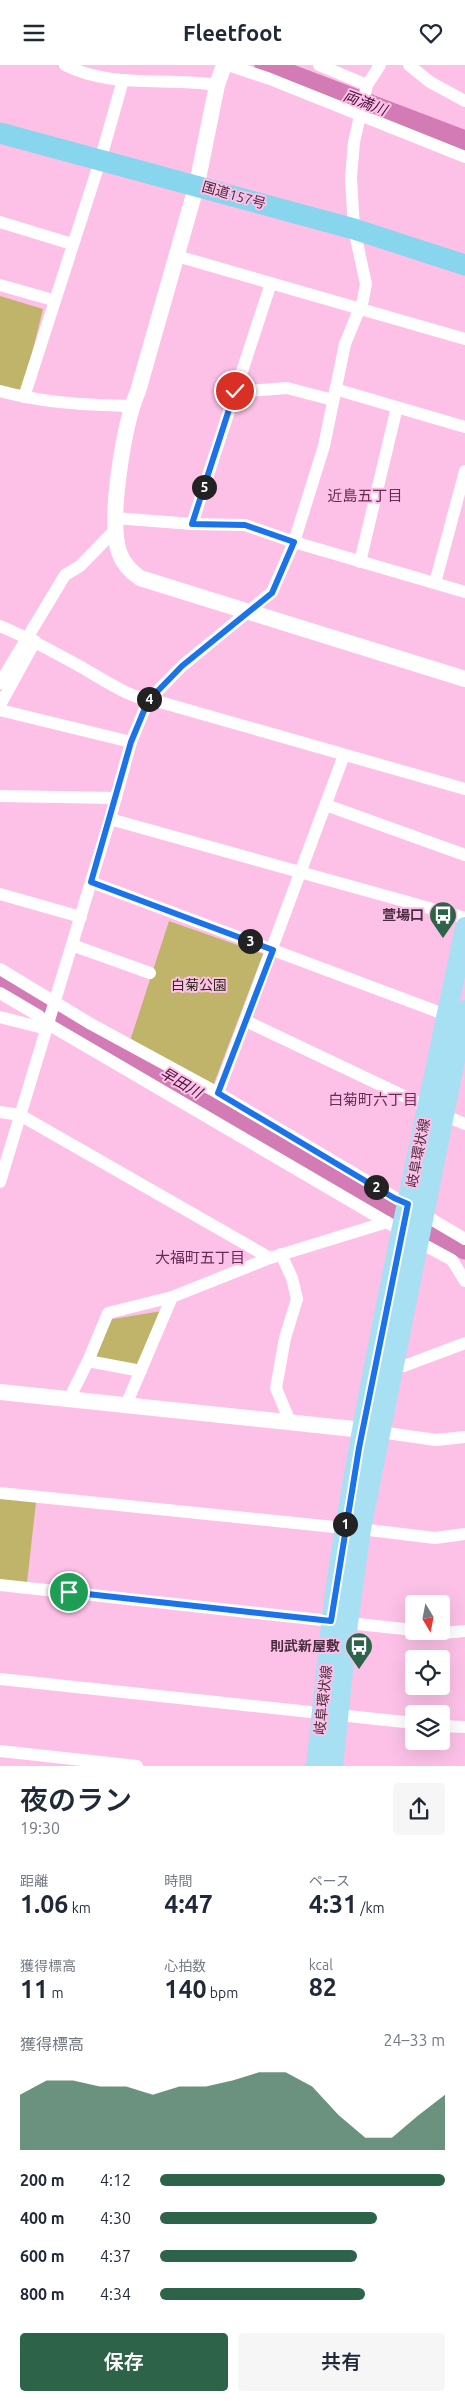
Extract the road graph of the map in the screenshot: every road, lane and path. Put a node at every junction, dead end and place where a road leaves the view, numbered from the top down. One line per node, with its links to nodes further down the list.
1 (65, 65): 7 (street)
2 (224, 65): 8 (street)
3 (228, 65): 11 (street)
4 (319, 65): 9 (street)
5 (380, 65): 9 (street)
6 (409, 65): 10 (street)
7 (123, 80): 8 (street); 14 (street)
8 (217, 85): 15 (street)
9 (367, 87): 11 (street)
10 (465, 101)
11 (361, 114): 13 (street); 17 (street)
12 (0, 133): 14 (highway, 国道157号)
13 (465, 157)
14 (100, 161): 15 (highway, 国道157号); 18 (street)
15 (197, 184): 17 (highway, 国道157号); 19 (street)
16 (0, 222): 18 (street)
17 (354, 229): 20 (highway, 国道157号); 24 (street)
18 (72, 244): 23 (street)
19 (177, 256): 21 (street); 30 (street)
20 (465, 265)
21 (271, 283): 24 (street); 27 (street)
22 (0, 285): 23 (street)
23 (54, 300): 29 (street)
24 (359, 309): 25 (street); 28 (street)
25 (465, 339)
26 (0, 391): 29 (street)
27 (235, 391): 28 (street); 35 (street)
28 (334, 395): 31 (street); 36 (street)
29 (24, 397): 30 (street)
30 (132, 406): 34 (street)
31 (398, 407): 32 (street); 37 (street)
32 (465, 427)
33 (465, 471): 38 (street)
34 (116, 523): 35 (street); 40 (street); 42 (street)
35 (192, 524): 36 (street)
36 (294, 542): 37 (street); 40 (street)
37 (360, 562): 38 (street)
38 (435, 583): 39 (street)
39 (465, 592)
40 (250, 612): 43 (street); 45 (street)
41 (0, 627): 42 (street)
42 (31, 639): 44 (street); 45 (street); 46 (street)
43 (465, 679)
44 (0, 683)
45 (148, 701): 48 (street); 49 (street)
46 (0, 705)
47 (0, 710): 48 (street)
48 (131, 742): 52 (street)
49 (344, 755): 50 (street); 53 (street)
50 (465, 789)
51 (0, 796): 52 (street)
52 (116, 798): 54 (street)
53 (326, 805): 55 (street); 56 (street)
54 (110, 819): 56 (street); 57 (street)
55 (465, 855)
56 (302, 872): 60 (street); 63 (street)
57 (91, 882): 59 (street); 63 (street)
58 (0, 895): 59 (street)
59 (81, 917): 62 (street)
60 (465, 918)
61 (465, 927): 69 (main road, 岐阜環状線)
62 (72, 945): 65 (street); 67 (street)
63 (273, 950): 69 (street); 70 (street)
64 (0, 969): 67 (street)
65 (150, 973)
66 (0, 993): 67 (street)
67 (50, 1015): 68 (street); 71 (street); 74 (street); 77 (street)
68 (0, 1017)
69 (460, 1017): 72 (main road, 岐阜環状線)
70 (246, 1021): 71 (street); 72 (street)
71 (218, 1093): 77 (street)
72 (435, 1111): 75 (street); 77 (main road, 岐阜環状線)
73 (0, 1113): 74 (street)
74 (20, 1115): 76 (street); 79 (street)
75 (465, 1125)
76 (0, 1182)
77 (410, 1222): 78 (street); 79 (street); 80 (street); 84 (main road, 岐阜環状線); 90 (main road, 岐阜環状線)
78 (465, 1239)
79 (276, 1256): 81 (street); 89 (street)
80 (465, 1281)
81 (172, 1297): 83 (street); 85 (street)
82 (465, 1343): 84 (street)
83 (88, 1361): 85 (street); 87 (street)
84 (393, 1365): 90 (main road, 岐阜環状線)
85 (141, 1371): 88 (street)
86 (0, 1392): 87 (street)
87 (69, 1399): 88 (street)
88 (126, 1405): 89 (street)
89 (290, 1423): 90 (street)
90 (371, 1431): 91 (street); 93 (main road, 岐阜環状線)
91 (465, 1437)
92 (0, 1493): 93 (street)
93 (353, 1529): 94 (street); 96 (main road, 岐阜環状線)
94 (465, 1534)
95 (0, 1585): 96 (street)
96 (339, 1622): 97 (street); 101 (main road, 岐阜環状線)
97 (405, 1629)
98 (465, 1631): 99 (street)
99 (450, 1632)
100 (0, 1679): 101 (street)
101 (330, 1714): 102 (street); 107 (main road, 岐阜環状線); 108 (main road, 岐阜環状線)
102 (405, 1722)
103 (450, 1726): 104 (street)
104 (465, 1727)
105 (0, 1751): 106 (street)
106 (136, 1766)
107 (316, 1766)
108 (334, 1766)

